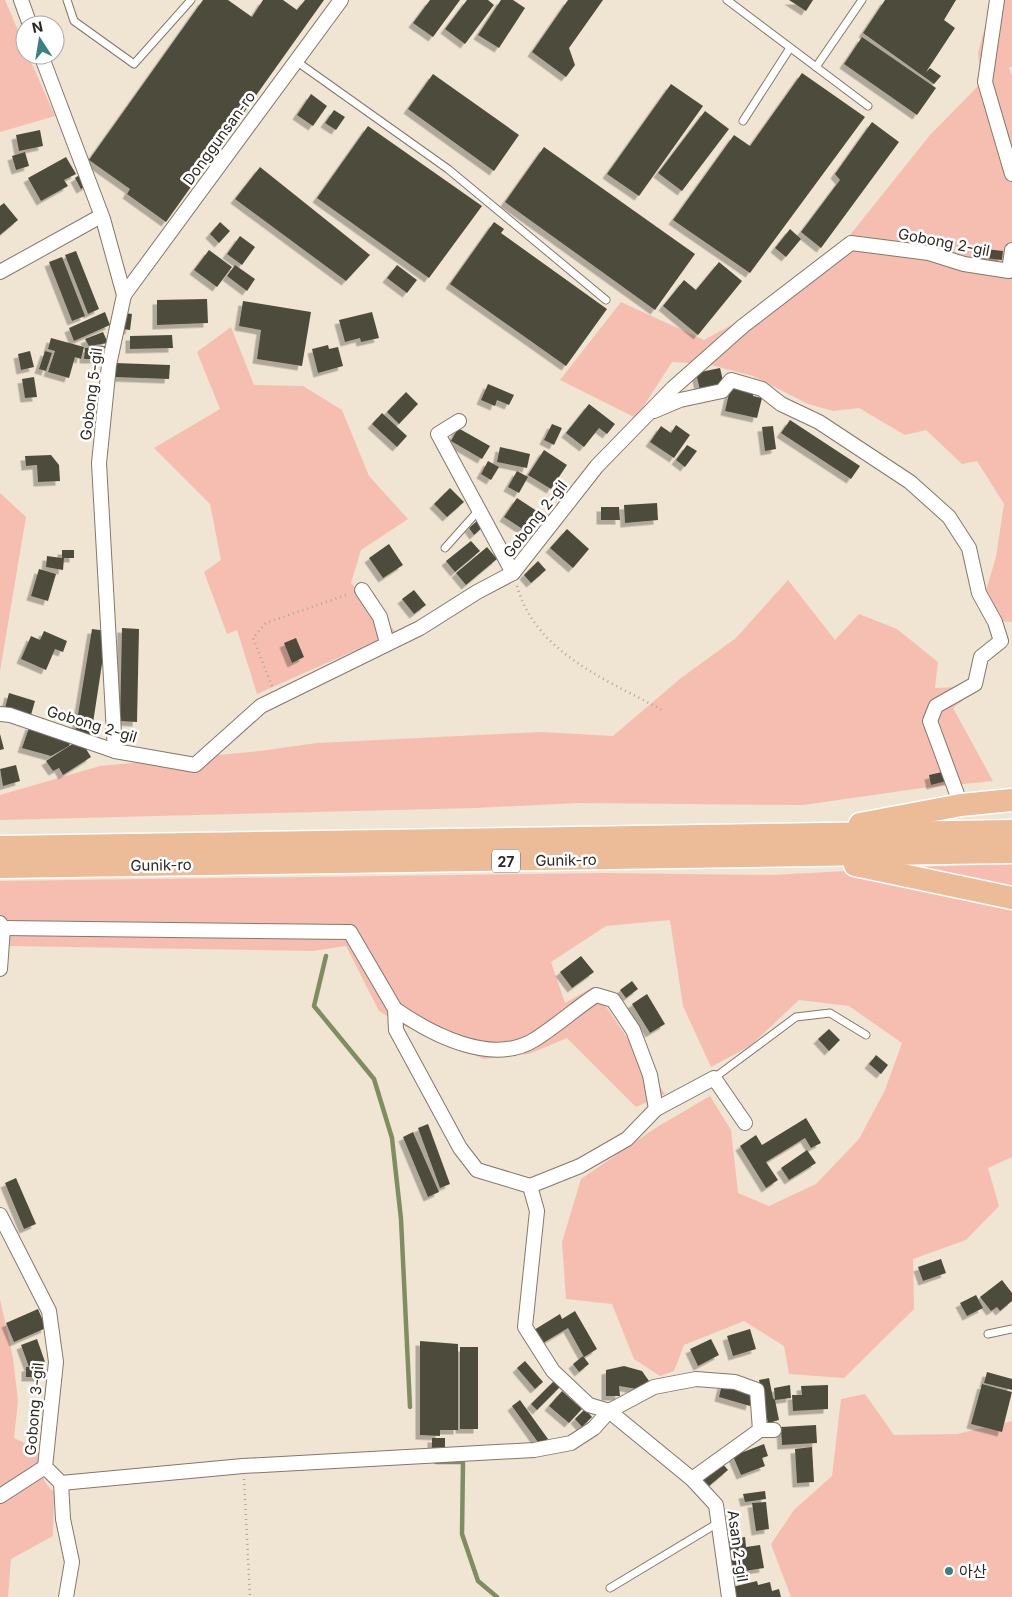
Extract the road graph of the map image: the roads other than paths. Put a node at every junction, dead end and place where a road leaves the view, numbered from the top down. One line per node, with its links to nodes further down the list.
1 (21, 0): 8 (street)
2 (67, 0): 3 (lane)
3 (191, 0)
4 (341, 0): 10 (street, Donggunsan-ro)
5 (726, 0): 9 (lane)
6 (862, 0): 12 (lane)
7 (997, 0): 15 (street)
8 (26, 15)
9 (790, 48): 12 (lane); 14 (lane)
10 (296, 61): 19 (street, Donggunsan-ro); 20 (lane)
11 (45, 65): 16 (street, Gobong 5-gil)
12 (816, 67): 13 (lane)
13 (868, 106)
14 (742, 121)
15 (1012, 174)
16 (101, 216): 18 (street); 19 (street, Gobong 5-gil)
17 (1012, 250): 21 (street, Gobong 2-gil)
18 (0, 272)
19 (124, 295): 29 (street, Gobong 5-gil)
20 (606, 300)
21 (648, 413): 25 (street, Gobong 2-gil); 31 (street)
22 (459, 421): 23 (street)
23 (480, 510): 24 (lane); 25 (street)
24 (445, 548)
25 (513, 573): 27 (street, Gobong 2-gil)
26 (362, 590): 27 (street)
27 (387, 643): 29 (street, Gobong 2-gil)
28 (0, 714): 29 (street, Gobong 2-gil)
29 (115, 751)
30 (1012, 800): 31 (highway)
31 (961, 805): 33 (highway)
32 (1012, 832): 33 (highway, Gunik-ro / 27)
33 (797, 835): 34 (highway, Gunik-ro / 27)
34 (0, 848)
35 (1012, 852): 36 (highway, Gunik-ro / 27)
36 (817, 856): 37 (highway, Gunik-ro / 27); 38 (highway)
37 (0, 868)
38 (1012, 898)
39 (2, 925): 40 (street); 41 (street)
40 (0, 968)
41 (395, 1009): 44 (street); 46 (street)
42 (866, 1035): 43 (lane)
43 (714, 1078): 44 (street); 45 (street)
44 (656, 1109): 46 (street)
45 (745, 1123)
46 (530, 1186): 50 (street, Asan 2-gil)
47 (0, 1215): 51 (street, Gobong 3-gil)
48 (1012, 1329): 49 (lane)
49 (988, 1334)
50 (609, 1411): 52 (street, Asan 2-gil); 52 (street); 53 (street)
51 (45, 1467): 53 (street); 54 (street)
52 (692, 1480): 55 (street, Asan 2-gil)
53 (61, 1484): 57 (street)
54 (0, 1496)
55 (718, 1523): 56 (lane); 58 (street, Asan 2-gil)
56 (610, 1588)
57 (66, 1597)
58 (729, 1597)

